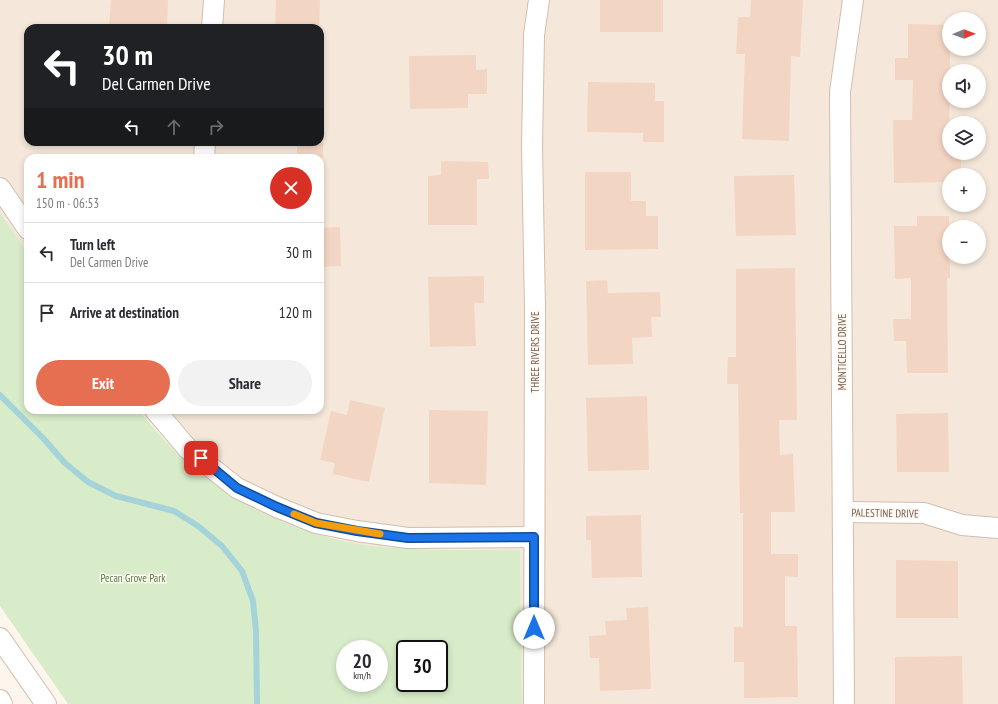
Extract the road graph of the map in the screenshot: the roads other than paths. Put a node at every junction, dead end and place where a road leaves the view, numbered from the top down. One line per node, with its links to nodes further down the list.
1 (214, 0): 4 (street)
2 (539, 0): 10 (street, THREE RIVERS DRIVE)
3 (853, 0): 8 (street, MONTICELLO DRIVE)
4 (212, 24)
5 (0, 188): 6 (street)
6 (24, 223)
7 (158, 414): 10 (street)
8 (843, 512): 9 (street, PALESTINE DRIVE); 16 (street, MONTICELLO DRIVE)
9 (998, 528)
10 (534, 537): 15 (street, THREE RIVERS DRIVE)
11 (0, 638): 14 (street)
12 (0, 700): 13 (street)
13 (2, 704)
14 (46, 704)
15 (534, 704)
16 (844, 704)

